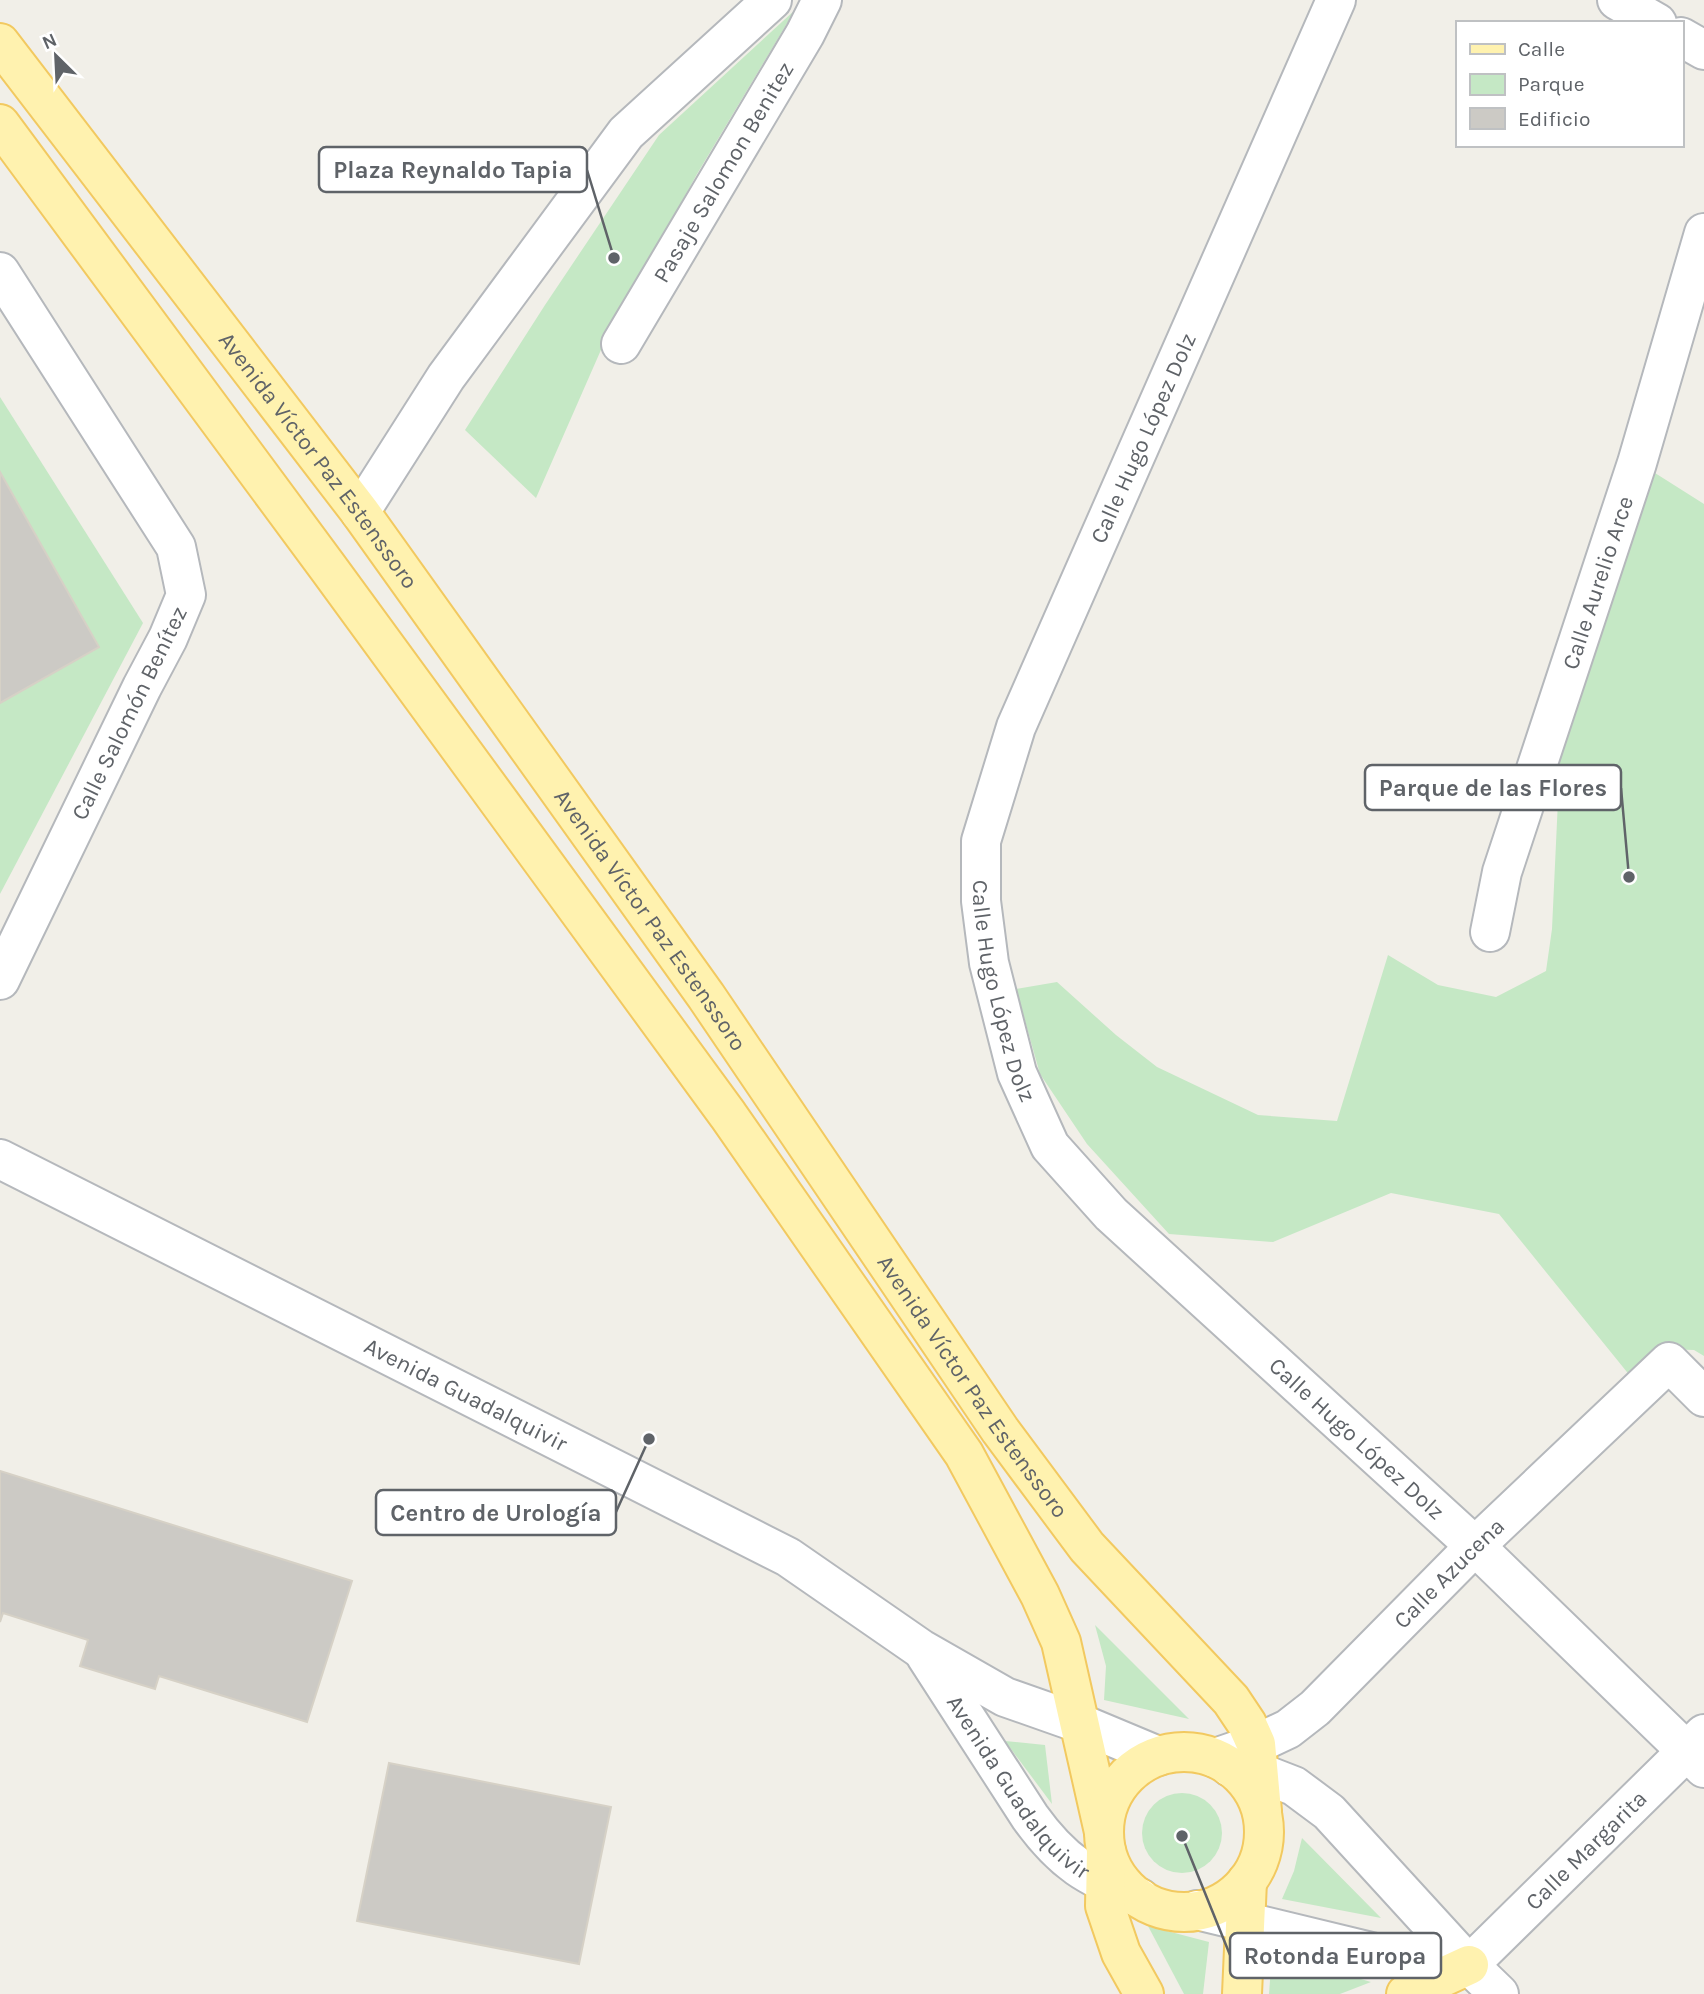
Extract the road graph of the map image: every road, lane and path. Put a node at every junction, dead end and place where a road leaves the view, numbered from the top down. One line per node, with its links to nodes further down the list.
1 (772, 0): 13 (street)
2 (822, 0): 12 (street, Pasaje Salomon Benitez)
3 (1336, 0): 18 (street, Calle Hugo López Dolz)
4 (1617, 0): 5 (street)
5 (1654, 21)
6 (1683, 38): 8 (street)
7 (0, 43): 13 (main road, Avenida Víctor Paz Estenssoro)
8 (1704, 50)
9 (0, 124): 20 (main road, Avenida Víctor Paz Estenssoro)
10 (1704, 233): 14 (street, Calle Aurelio Arce)
11 (0, 272): 15 (street, Calle Salomón Benítez)
12 (621, 344)
13 (360, 512): 23 (main road, Avenida Víctor Paz Estenssoro)
14 (1490, 932)
15 (0, 980)
16 (0, 1159): 19 (street, Avenida Guadalquivir)
17 (1704, 1397): 18 (street, Calle Azucena)
18 (1475, 1546): 21 (street, Calle Hugo López Dolz); 23 (street, Calle Azucena)
19 (921, 1648): 20 (street, Avenida Guadalquivir); 24 (street, Avenida Guadalquivir)
20 (1079, 1723): 22 (street, Avenida Guadalquivir); 24 (main road, Avenida Víctor Paz Estenssoro)
21 (1698, 1751): 28 (street, Calle Margarita)
22 (1158, 1756): 23 (main road); 24 (main road)
23 (1240, 1760): 25 (main road); 28 (street)
24 (1114, 1867): 26 (main road); 29 (main road, Avenida Víctor Paz Estenssoro)
25 (1247, 1881): 26 (main road); 27 (main road)
26 (1197, 1910): 27 (street)
27 (1245, 1922): 28 (street); 30 (main road)
28 (1469, 1965): 31 (main road); 32 (street)
29 (1144, 1994)
30 (1242, 1994)
31 (1406, 1994)
32 (1499, 1994)

